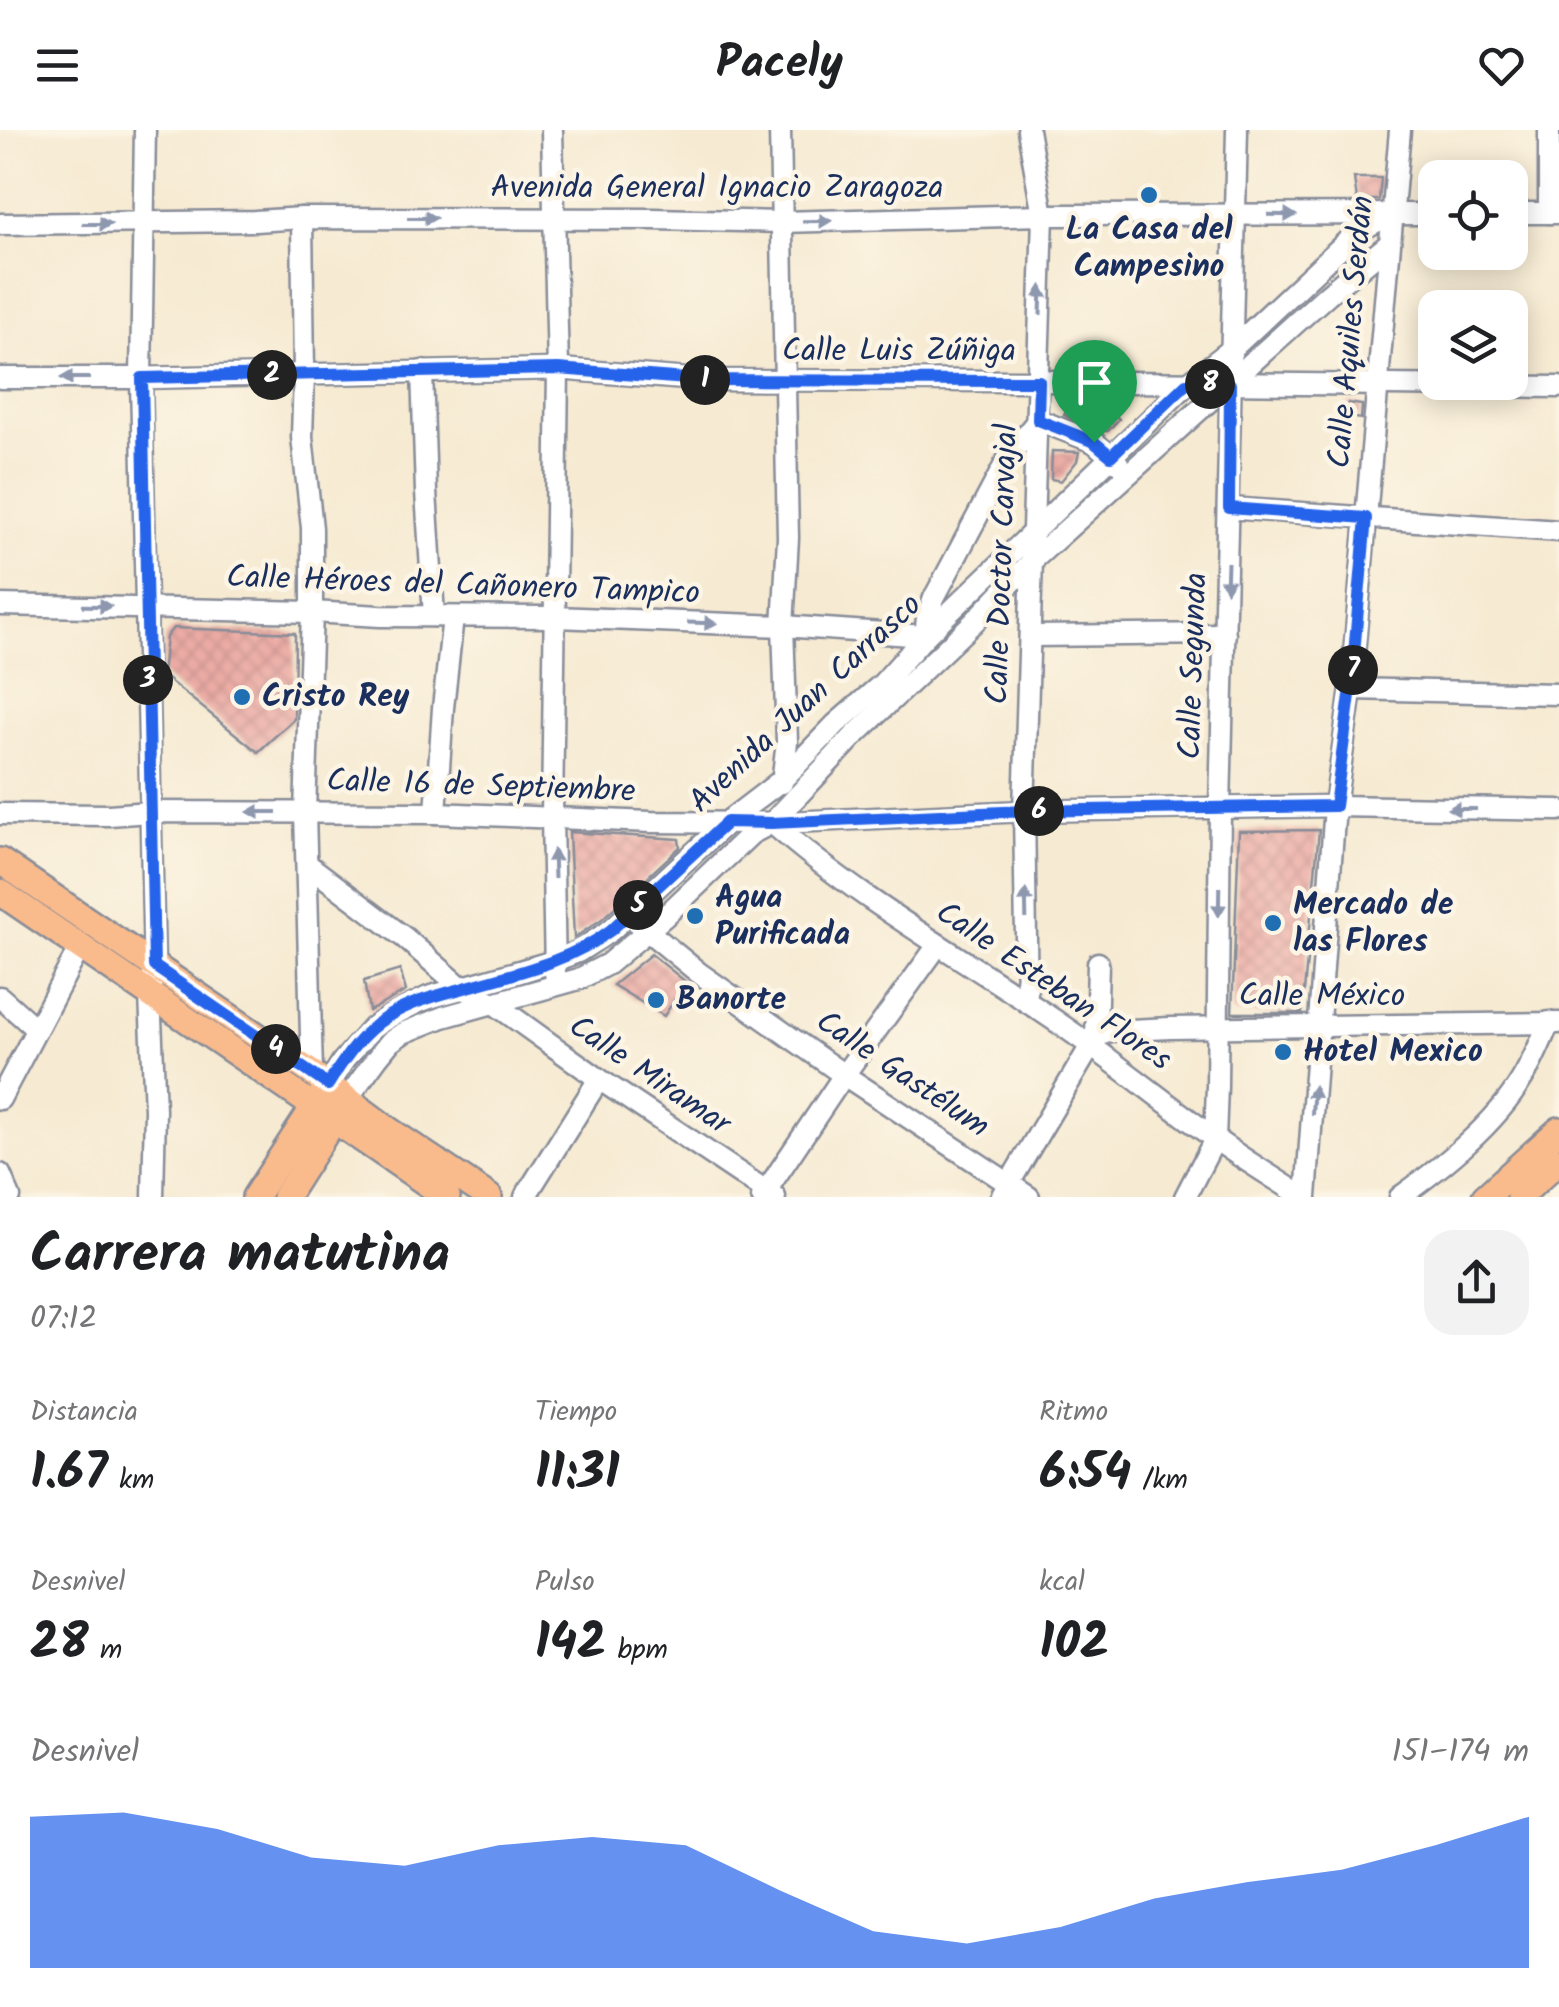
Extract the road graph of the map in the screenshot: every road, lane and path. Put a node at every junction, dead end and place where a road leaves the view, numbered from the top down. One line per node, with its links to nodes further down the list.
1 (145, 130): 18 (street)
2 (552, 130): 15 (street)
3 (780, 130): 16 (street)
4 (1028, 130): 13 (street, Calle Doctor Carvajal)
5 (1237, 130): 9 (street, Calle Segunda)
6 (1400, 130): 10 (street, Calle Aquiles Serdán)
7 (1549, 130): 8 (street)
8 (1554, 213): 12 (street)
9 (1236, 214): 10 (street, Avenida General Ignacio Zaragoza, one-way to 10); 13 (street, Avenida General Ignacio Zaragoza); 22 (street, Calle Segunda)
10 (1392, 214): 11 (street, Avenida General Ignacio Zaragoza); 19 (street, Calle Aquiles Serdán); 20 (street, Avenida Juan Carrasco)
11 (1418, 214)
12 (1528, 214)
13 (1043, 215): 16 (street, Avenida General Ignacio Zaragoza, one-way to 13); 29 (street, Calle Doctor Carvajal, one-way to 13)
14 (302, 218): 15 (street, Avenida General Ignacio Zaragoza, one-way to 15); 18 (street, Avenida General Ignacio Zaragoza); 25 (street)
15 (554, 218): 16 (street, Avenida General Ignacio Zaragoza); 23 (street)
16 (781, 222): 28 (street)
17 (0, 224): 18 (street, Avenida General Ignacio Zaragoza, one-way to 18)
18 (144, 224): 27 (street)
19 (1389, 244): 21 (street, Avenida Juan Carrasco); 32 (street, Calle Aquiles Serdán)
20 (1311, 277): 21 (street); 22 (street, Avenida Juan Carrasco)
21 (1328, 294): 31 (street, Avenida Juan Carrasco)
22 (1233, 348): 30 (street, Avenida Juan Carrasco); 31 (street, Calle Segunda)
23 (558, 369): 24 (street, Calle Luis Zúñiga); 28 (street, Calle Luis Zúñiga); 46 (street)
24 (422, 372): 25 (street, Calle Luis Zúñiga); 45 (street)
25 (304, 374): 27 (street, Calle Luis Zúñiga); 44 (street)
26 (0, 378): 27 (street, Calle Luis Zúñiga, one-way to 26)
27 (142, 378): 43 (street)
28 (786, 380): 29 (street, Calle Luis Zúñiga); 47 (street)
29 (1039, 381): 30 (street, Calle Luis Zúñiga); 34 (street, Calle Doctor Carvajal)
30 (1186, 384): 31 (street, Calle Luis Zúñiga); 35 (street, Avenida Juan Carrasco)
31 (1230, 384): 32 (street, Calle Luis Zúñiga); 36 (street, Avenida Juan Carrasco); 37 (street, Calle Segunda)
32 (1377, 385): 33 (street, Calle Luis Zúñiga); 38 (street, Calle Aquiles Serdán)
33 (1559, 387)
34 (1038, 420): 35 (street); 39 (street, Calle Doctor Carvajal); 49 (street)
35 (1111, 456): 36 (street); 39 (street, Avenida Juan Carrasco)
36 (1128, 474): 41 (street, Avenida Juan Carrasco)
37 (1229, 508): 38 (street); 48 (street, Calle Segunda, one-way to 48)
38 (1366, 518): 40 (street); 52 (street, Calle Aquiles Serdán)
39 (1035, 530): 41 (street, Calle Doctor Carvajal); 49 (street, Avenida Juan Carrasco)
40 (1559, 531)
41 (1032, 560): 50 (street, Calle Doctor Carvajal); 51 (street, Avenida Juan Carrasco)
42 (0, 605): 43 (street, Calle Héroes del Cañonero Tampico, one-way to 43)
43 (146, 608): 44 (street, Calle Héroes del Cañonero Tampico); 59 (street)
44 (312, 612): 45 (street, Calle Héroes del Cañonero Tampico); 60 (street)
45 (444, 616): 46 (street, Calle Héroes del Cañonero Tampico); 61 (street)
46 (556, 616): 47 (street, Calle Héroes del Cañonero Tampico, one-way to 47); 63 (street)
47 (783, 626): 49 (street, Calle Héroes del Cañonero Tampico); 54 (street)
48 (1226, 634): 50 (street); 56 (street, Calle Segunda)
49 (924, 636): 51 (street); 54 (street, Avenida Juan Carrasco)
50 (1030, 636): 58 (street, Calle Doctor Carvajal)
51 (941, 652): 65 (street, Avenida Juan Carrasco)
52 (1351, 688): 53 (street); 55 (street, Calle Aquiles Serdán)
53 (1559, 694)
54 (783, 778): 64 (street, Avenida Juan Carrasco); 65 (street)
55 (1335, 806): 56 (street, Calle 16 de Septiembre); 57 (street, Calle 16 de Septiembre, one-way to 55); 83 (street, Calle Aquiles Serdán)
56 (1220, 808): 58 (street, Calle 16 de Septiembre); 84 (street, Calle Segunda, one-way to 84)
57 (1559, 810)
58 (1024, 811): 65 (street, Calle 16 de Septiembre); 81 (street, Calle Doctor Carvajal, one-way to 58)
59 (150, 812): 60 (street, Calle 16 de Septiembre, one-way to 59); 62 (street, Calle 16 de Septiembre); 75 (street)
60 (305, 812): 61 (street, Calle 16 de Septiembre); 67 (street)
61 (436, 813): 63 (street, Calle 16 de Septiembre)
62 (0, 814)
63 (552, 817): 64 (street, Calle 16 de Septiembre); 73 (street, one-way to 63)
64 (727, 822): 65 (street, Calle 16 de Septiembre); 69 (street, Avenida Juan Carrasco)
65 (772, 823): 70 (street, Avenida Juan Carrasco); 71 (street, Calle Esteban Flores)
66 (0, 861): 75 (main road)
67 (307, 864): 77 (street, Calle Miramar); 89 (street)
68 (0, 892): 72 (main road)
69 (628, 914): 70 (street, Calle Gastélum); 73 (street, Avenida Juan Carrasco)
70 (647, 931): 76 (street, Avenida Juan Carrasco); 87 (street, Calle Gastélum)
71 (938, 944): 81 (street, Calle Esteban Flores); 87 (street)
72 (80, 947): 78 (main road); 85 (street)
73 (554, 961): 76 (street); 77 (street, Avenida Juan Carrasco)
74 (1098, 963): 86 (street)
75 (154, 966): 78 (street); 89 (main road)
76 (556, 986): 80 (street, Avenida Juan Carrasco)
77 (462, 988): 80 (street, Calle Miramar); 89 (street, Avenida Juan Carrasco)
78 (150, 995): 89 (main road); 98 (street)
79 (0, 997): 85 (street)
80 (492, 1002): 88 (street, Calle Miramar); 89 (street, Avenida Juan Carrasco)
81 (1028, 1002): 86 (street, Calle Esteban Flores)
82 (1554, 1022): 83 (street, Calle México); 107 (street)
83 (1319, 1026): 84 (street, Calle México); 106 (street, Calle Aquiles Serdán, one-way to 83)
84 (1218, 1027): 86 (street, Calle México); 92 (street, Calle Segunda)
85 (36, 1029): 90 (street)
86 (1094, 1041): 92 (street, Calle Esteban Flores); 95 (street)
87 (844, 1074): 95 (street, Calle Gastélum); 96 (street)
88 (599, 1079): 96 (street, Calle Miramar); 103 (street)
89 (328, 1096): 99 (main road, Avenida Juan Carrasco); 100 (main road, Avenida Juan Carrasco); 101 (main road); 102 (main road)
90 (0, 1099)
91 (1559, 1130): 108 (main road)
92 (1214, 1138): 105 (street, Calle Segunda); 106 (street, Calle Esteban Flores)
93 (1559, 1160): 109 (main road)
94 (0, 1174): 97 (street)
95 (1006, 1190): 104 (street, Calle Gastélum)
96 (768, 1195)
97 (10, 1197)
98 (153, 1197)
99 (255, 1197)
100 (286, 1197)
101 (446, 1197)
102 (489, 1197)
103 (525, 1197)
104 (1029, 1197)
105 (1184, 1197)
106 (1304, 1197)
107 (1400, 1197)
108 (1485, 1197)
109 (1520, 1197)

